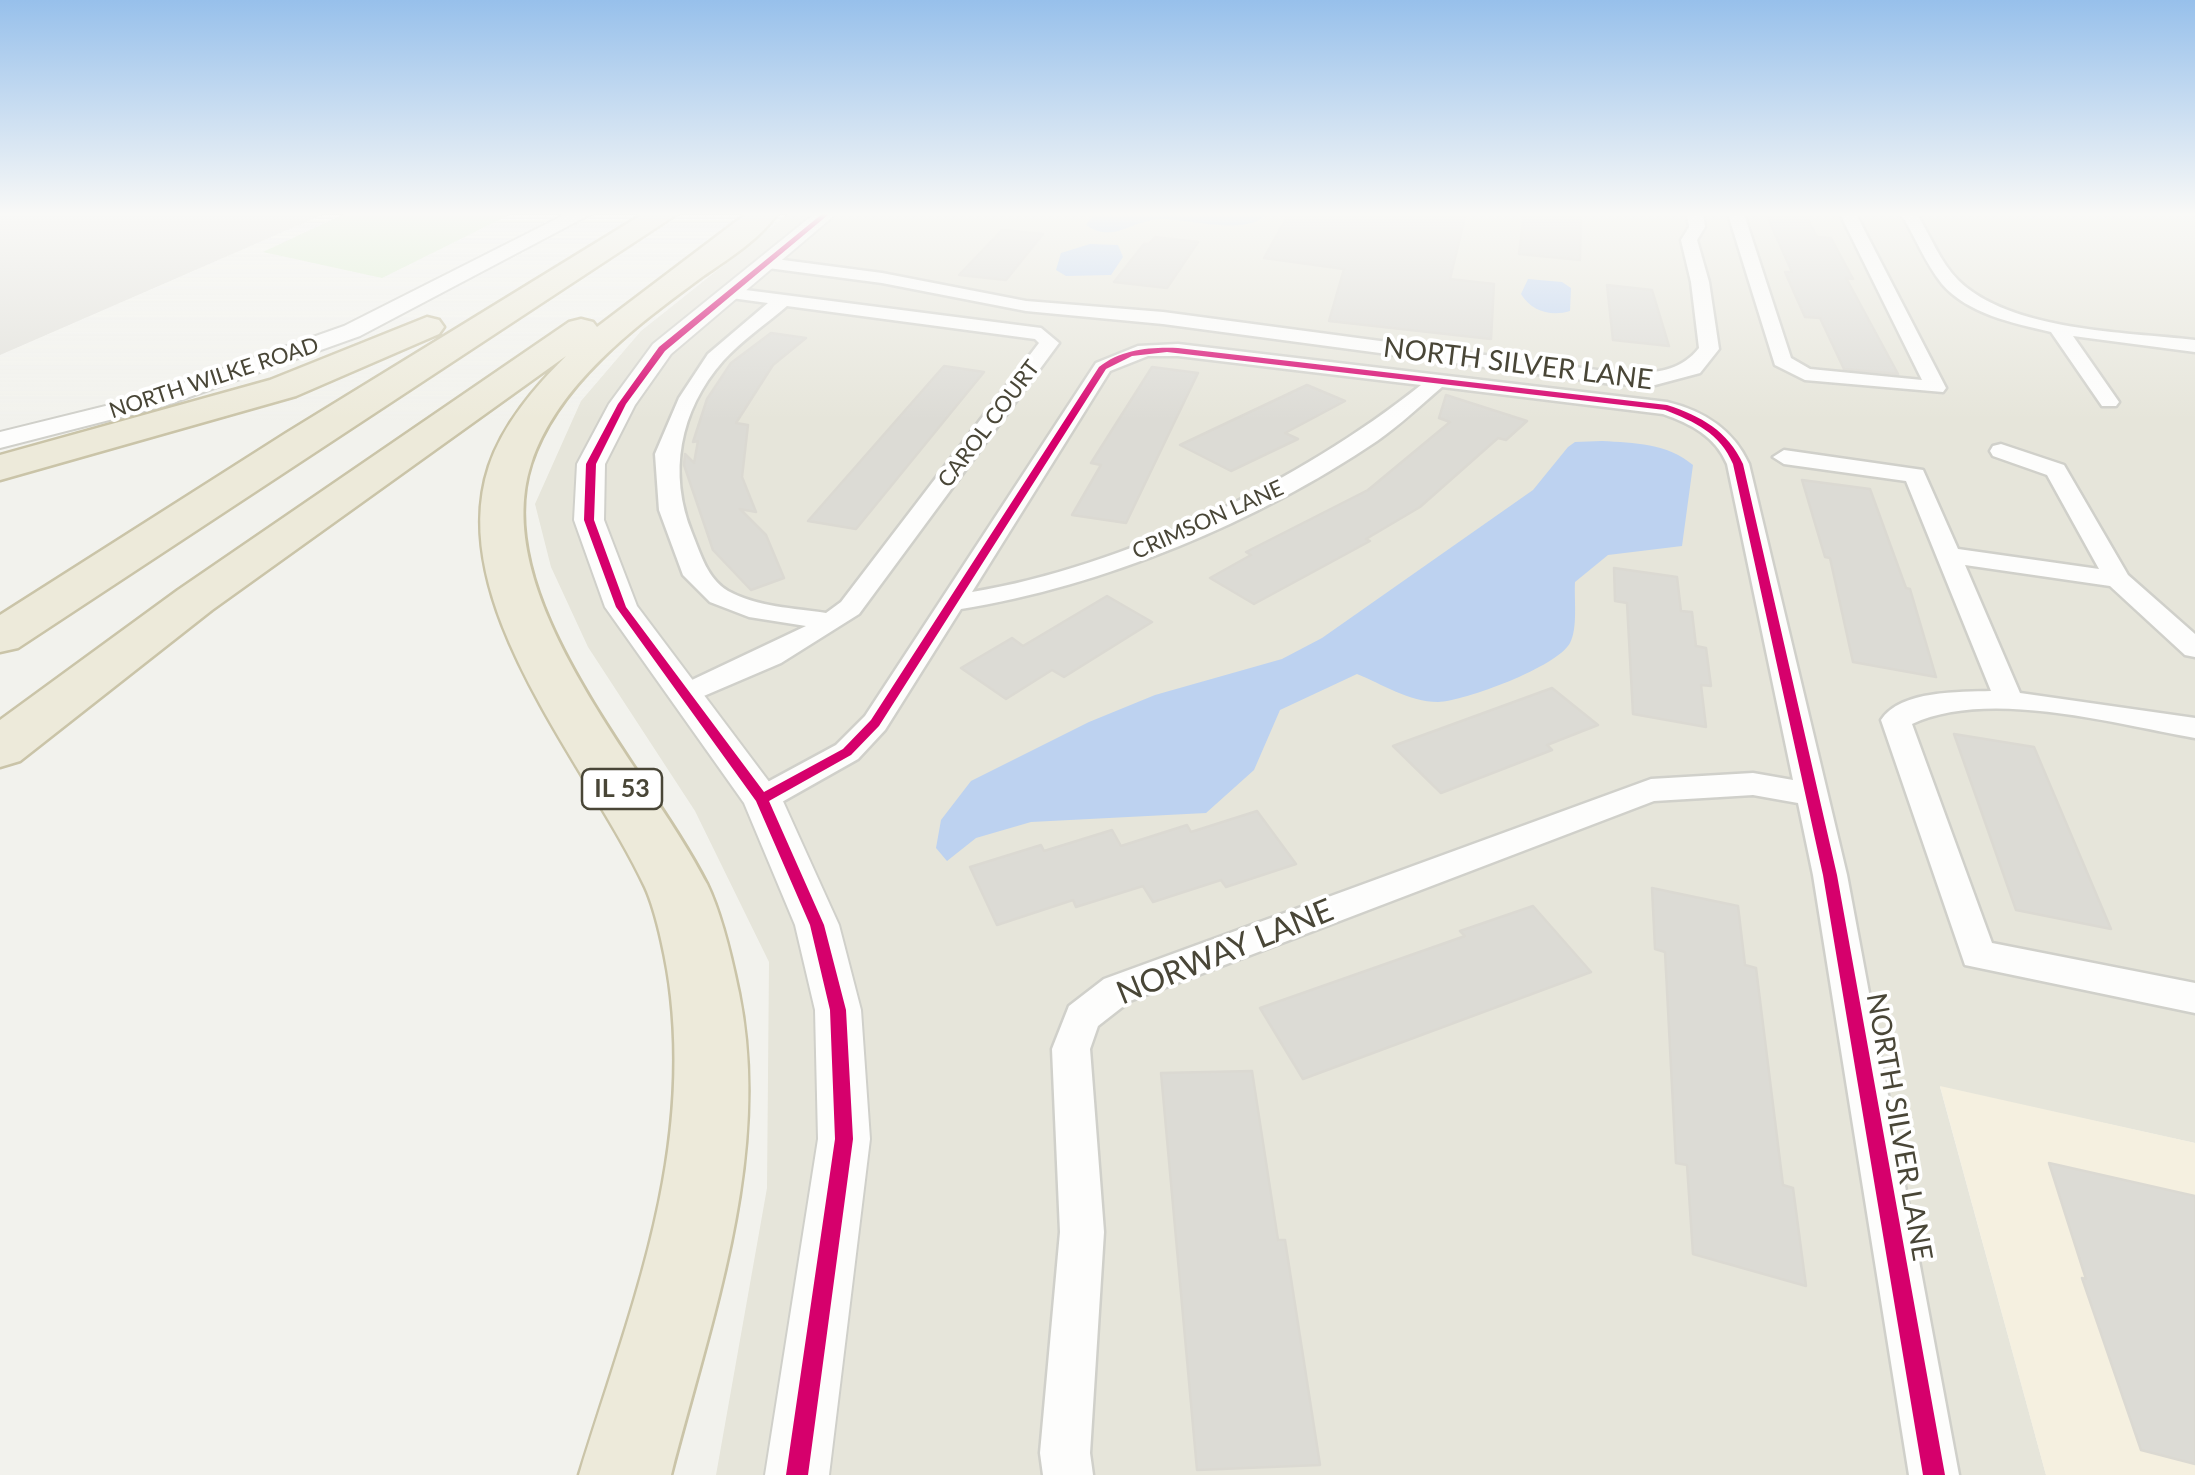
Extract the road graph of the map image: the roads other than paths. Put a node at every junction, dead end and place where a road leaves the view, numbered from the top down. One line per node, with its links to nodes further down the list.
1 (449, 283): 18 (street, NORTH WILKE ROAD)
2 (511, 283): 21 (highway)
3 (553, 283): 26 (highway)
4 (651, 283): 31 (highway)
5 (695, 283): 35 (highway, IL 53)
6 (742, 283): 28 (street)
7 (758, 283): 25 (street)
8 (857, 283): 25 (street, CAROL COURT)
9 (907, 283): 10 (street)
10 (1700, 283)
11 (1758, 283): 12 (street)
12 (1883, 283)
13 (1950, 283): 14 (street)
14 (2057, 327): 15 (street); 17 (street)
15 (2195, 346)
16 (1438, 380): 24 (street, CRIMSON LANE); 24 (street, NORTH SILVER LANE); 32 (street, NORTH SILVER LANE)
17 (2109, 402)
18 (0, 440)
19 (2001, 451): 23 (street)
20 (1784, 457): 22 (street)
21 (0, 468)
22 (1948, 555): 23 (street); 29 (street)
23 (2118, 579): 27 (street)
24 (952, 603): 33 (street, NORTH SILVER LANE)
25 (832, 622): 28 (street, CAROL COURT)
26 (0, 636)
27 (2195, 650)
28 (685, 695): 33 (street)
29 (2008, 698): 30 (street); 34 (street)
30 (2195, 728)
31 (0, 748)
32 (1812, 796): 37 (street, NORWAY LANE); 38 (street, NORTH SILVER LANE)
33 (762, 799): 36 (street)
34 (2195, 998)
35 (625, 1475)
36 (797, 1475)
37 (1068, 1475)
38 (1934, 1475)

